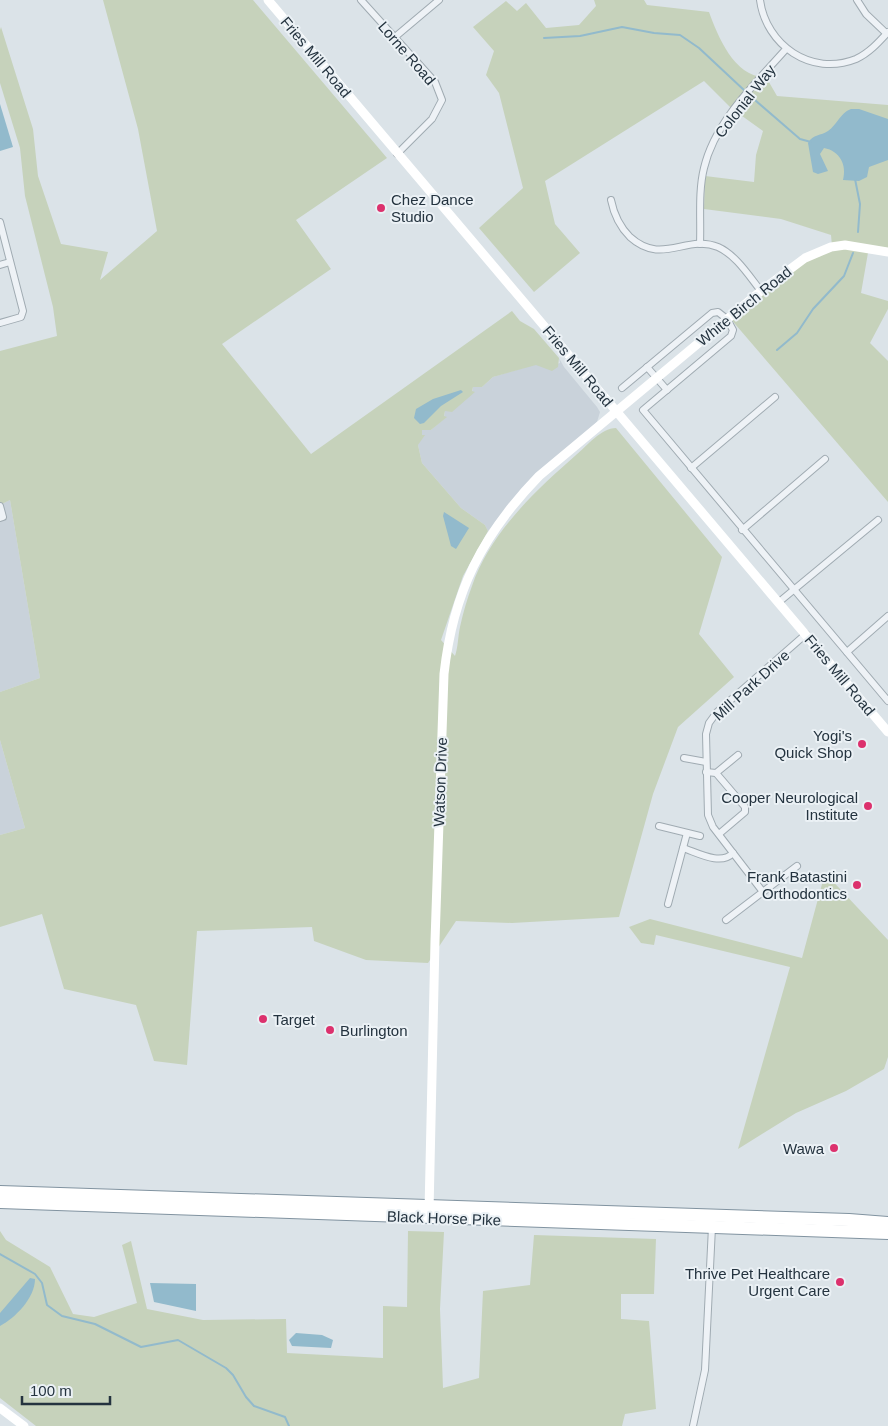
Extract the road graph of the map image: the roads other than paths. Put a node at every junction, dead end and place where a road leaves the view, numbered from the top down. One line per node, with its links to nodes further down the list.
1 (268, 0): 9 (street, Fries Mill Road)
2 (361, 0): 7 (street, Lorne Road)
3 (439, 0): 7 (street)
4 (760, 0): 8 (street)
5 (857, 0): 6 (street)
6 (887, 32): 8 (street)
7 (395, 37): 9 (street, Lorne Road)
8 (786, 49): 12 (street, Colonial Way)
9 (396, 154): 24 (street, Fries Mill Road)
10 (611, 200): 12 (street)
11 (0, 222): 14 (street)
12 (700, 244): 16 (street)
13 (888, 252): 16 (street, White Birch Road)
14 (10, 262): 15 (street); 18 (street)
15 (0, 264)
16 (761, 290): 17 (street, White Birch Road)
17 (726, 319): 19 (street); 20 (street, White Birch Road); 22 (street)
18 (0, 323)
19 (647, 367): 20 (street); 21 (street)
20 (657, 378): 22 (street); 24 (street, White Birch Road)
21 (622, 388)
22 (667, 390): 26 (street)
23 (775, 397): 26 (street)
24 (617, 411): 32 (street, Fries Mill Road); 57 (street, Watson Drive)
25 (825, 459): 30 (street)
26 (691, 468): 30 (street)
27 (0, 506): 28 (street)
28 (1, 518)
29 (878, 520): 31 (street)
30 (742, 530): 31 (street)
31 (794, 590): 32 (street); 35 (street)
32 (779, 602): 34 (street, Fries Mill Road)
33 (888, 616): 35 (street)
34 (806, 634): 37 (street, Fries Mill Road); 40 (street, Mill Park Drive)
35 (846, 652): 36 (street)
36 (888, 701)
37 (886, 726)
38 (738, 755): 42 (street)
39 (684, 758): 40 (street)
40 (706, 762): 41 (street, Mill Park Drive)
41 (706, 772): 42 (street); 45 (street, Mill Park Drive)
42 (716, 774): 45 (street)
43 (659, 826): 44 (street)
44 (687, 833): 46 (street); 47 (street)
45 (719, 834): 48 (street, Mill Park Drive)
46 (700, 836)
47 (683, 848): 48 (street); 51 (street)
48 (733, 853): 50 (street, Mill Park Drive)
49 (798, 866): 50 (street)
50 (763, 892): 52 (street)
51 (668, 904)
52 (726, 920)
53 (0, 1192): 54 (highway, Black Horse Pike)
54 (184, 1197): 56 (highway); 57 (highway, Black Horse Pike)
55 (0, 1202): 56 (highway, Black Horse Pike)
56 (148, 1207): 57 (highway, Black Horse Pike)
57 (430, 1212): 58 (highway, Black Horse Pike)
58 (712, 1222): 59 (highway, Black Horse Pike); 60 (highway, Black Horse Pike); 63 (street)
59 (888, 1223)
60 (888, 1233)
61 (0, 1408): 62 (street)
62 (24, 1426)
63 (693, 1426)

